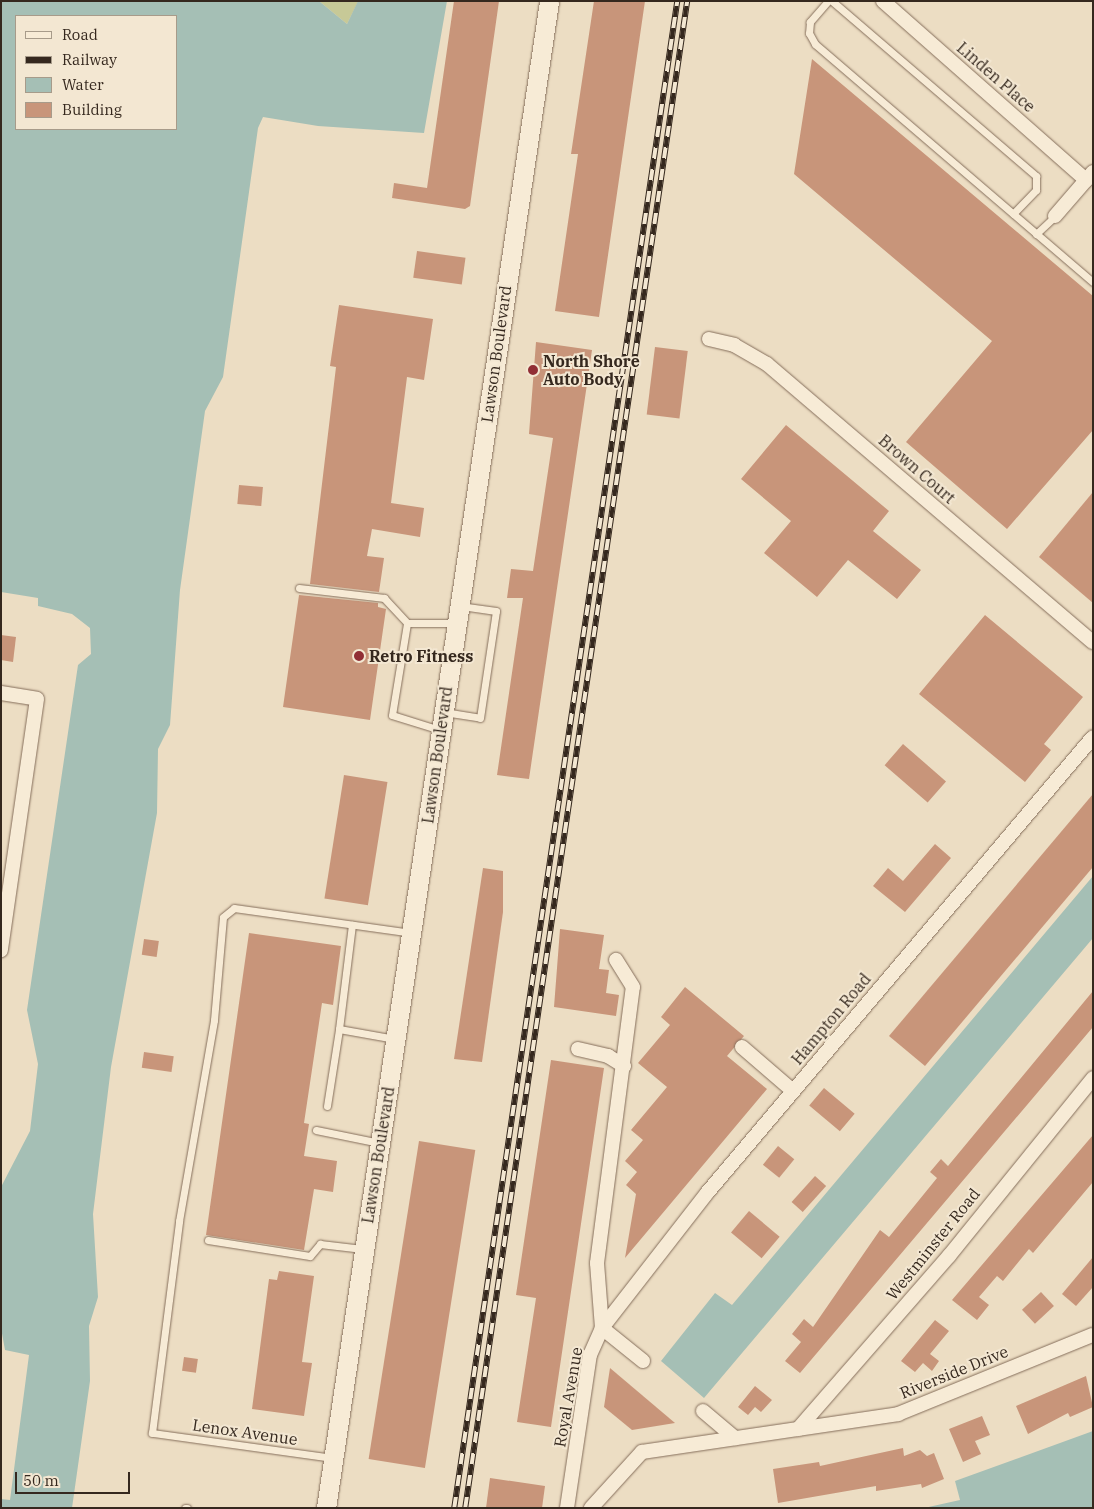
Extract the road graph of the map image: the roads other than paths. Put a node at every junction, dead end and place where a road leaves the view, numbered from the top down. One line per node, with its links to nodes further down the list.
1 (548, 1): 12 (main road, Lawson Boulevard)
2 (828, 1): 6 (lane)
3 (832, 1): 6 (lane)
4 (883, 1): 5 (street, Linden Place)
5 (1089, 176): 7 (street)
6 (1013, 214): 8 (lane)
7 (1055, 216): 8 (lane)
8 (1036, 234): 9 (lane)
9 (1093, 282)
10 (709, 339): 14 (street, Brown Court)
11 (299, 588): 13 (lane)
12 (458, 614): 13 (lane); 16 (main road, Lawson Boulevard); 16 (lane)
13 (407, 623): 17 (lane)
14 (1093, 642)
15 (1, 694): 19 (street)
16 (444, 712): 17 (main road, Lawson Boulevard)
17 (441, 731): 21 (main road, Lawson Boulevard)
18 (1093, 737): 30 (street, Hampton Road)
19 (7, 871): 22 (street)
20 (352, 924): 21 (lane); 24 (lane); 42 (lane, Lenox Avenue)
21 (411, 933): 25 (main road, Lawson Boulevard)
22 (1, 950)
23 (616, 960): 28 (street, Royal Avenue)
24 (339, 1029): 25 (lane); 31 (lane)
25 (395, 1039): 33 (main road, Lawson Boulevard)
26 (742, 1048): 30 (street)
27 (578, 1049): 28 (street)
28 (624, 1066): 36 (street, Royal Avenue)
29 (1093, 1078): 40 (street, Westminster Road)
30 (794, 1091): 36 (street, Hampton Road)
31 (327, 1106)
32 (316, 1130): 33 (lane)
33 (380, 1143): 35 (main road, Lawson Boulevard)
34 (208, 1240): 35 (lane)
35 (364, 1249): 42 (main road, Lawson Boulevard)
36 (602, 1328): 38 (street); 44 (street, Royal Avenue)
37 (1093, 1336): 40 (street, Riverside Drive)
38 (643, 1361)
39 (703, 1411): 41 (street)
40 (798, 1428): 41 (street, Riverside Drive)
41 (735, 1438): 45 (street, Riverside Drive)
42 (333, 1458): 43 (main road, Lawson Boulevard)
43 (326, 1508)
44 (567, 1508)
45 (591, 1508)

